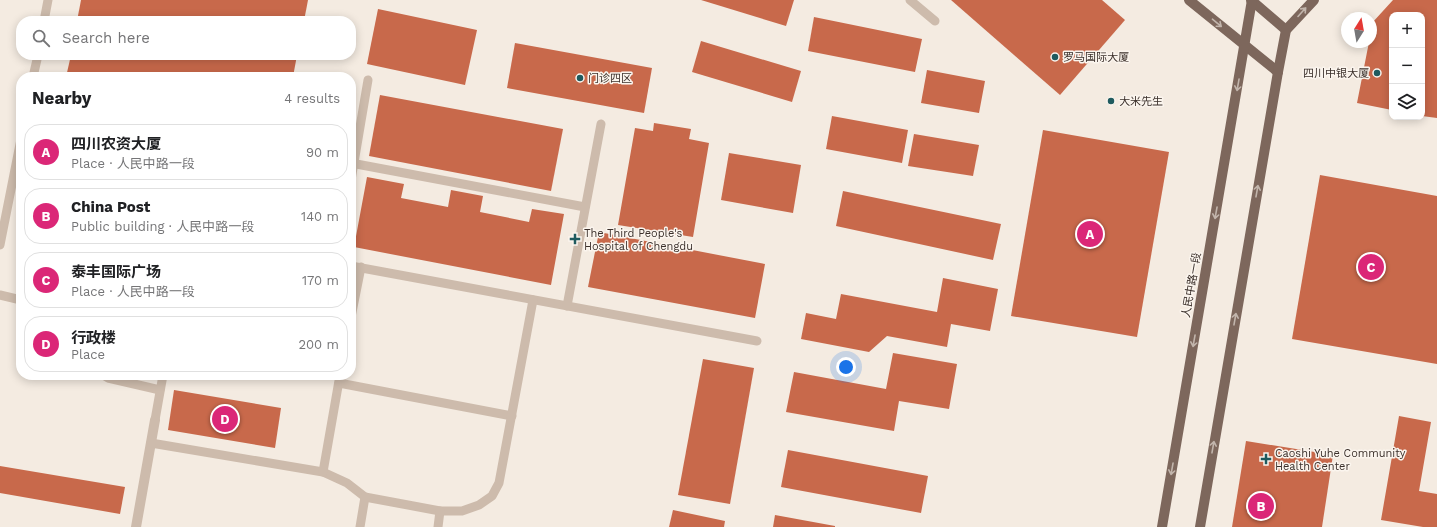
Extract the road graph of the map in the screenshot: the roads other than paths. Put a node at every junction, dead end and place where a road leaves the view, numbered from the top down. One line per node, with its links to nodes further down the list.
1 (48, 0): 6 (lane)
2 (910, 0): 7 (lane)
3 (1189, 0): 9 (main road, one-way to 9)
4 (1251, 0): 8 (main road); 9 (main road, 人民中路一段)
5 (1314, 0): 8 (main road, one-way to 5)
6 (45, 16)
7 (935, 21)
8 (1286, 30): 12 (main road)
9 (1245, 46): 12 (main road); 42 (main road, 人民中路一段, one-way to 42)
10 (37, 60): 11 (lane)
11 (34, 72)
12 (1278, 72): 43 (main road, one-way to 12)
13 (368, 80): 15 (lane)
14 (601, 124): 18 (lane)
15 (356, 143)
16 (16, 164): 19 (lane)
17 (356, 165): 18 (lane)
18 (585, 207): 26 (lane)
19 (0, 245)
20 (356, 266): 21 (lane)
21 (361, 267): 22 (lane); 25 (lane)
22 (356, 292)
23 (0, 296): 24 (lane)
24 (16, 299)
25 (533, 300): 26 (lane); 33 (lane)
26 (567, 306): 27 (lane)
27 (757, 342)
28 (117, 380): 32 (lane)
29 (162, 380): 32 (lane)
30 (340, 380): 36 (lane)
31 (345, 380): 33 (lane)
32 (160, 390): 34 (lane)
33 (512, 416): 38 (lane)
34 (155, 420): 35 (street)
35 (151, 443): 36 (lane); 39 (street)
36 (323, 472): 37 (lane)
37 (365, 497): 38 (lane); 40 (lane)
38 (440, 511): 41 (lane)
39 (136, 527)
40 (360, 527)
41 (438, 527)
42 (1162, 527)
43 (1200, 527)

